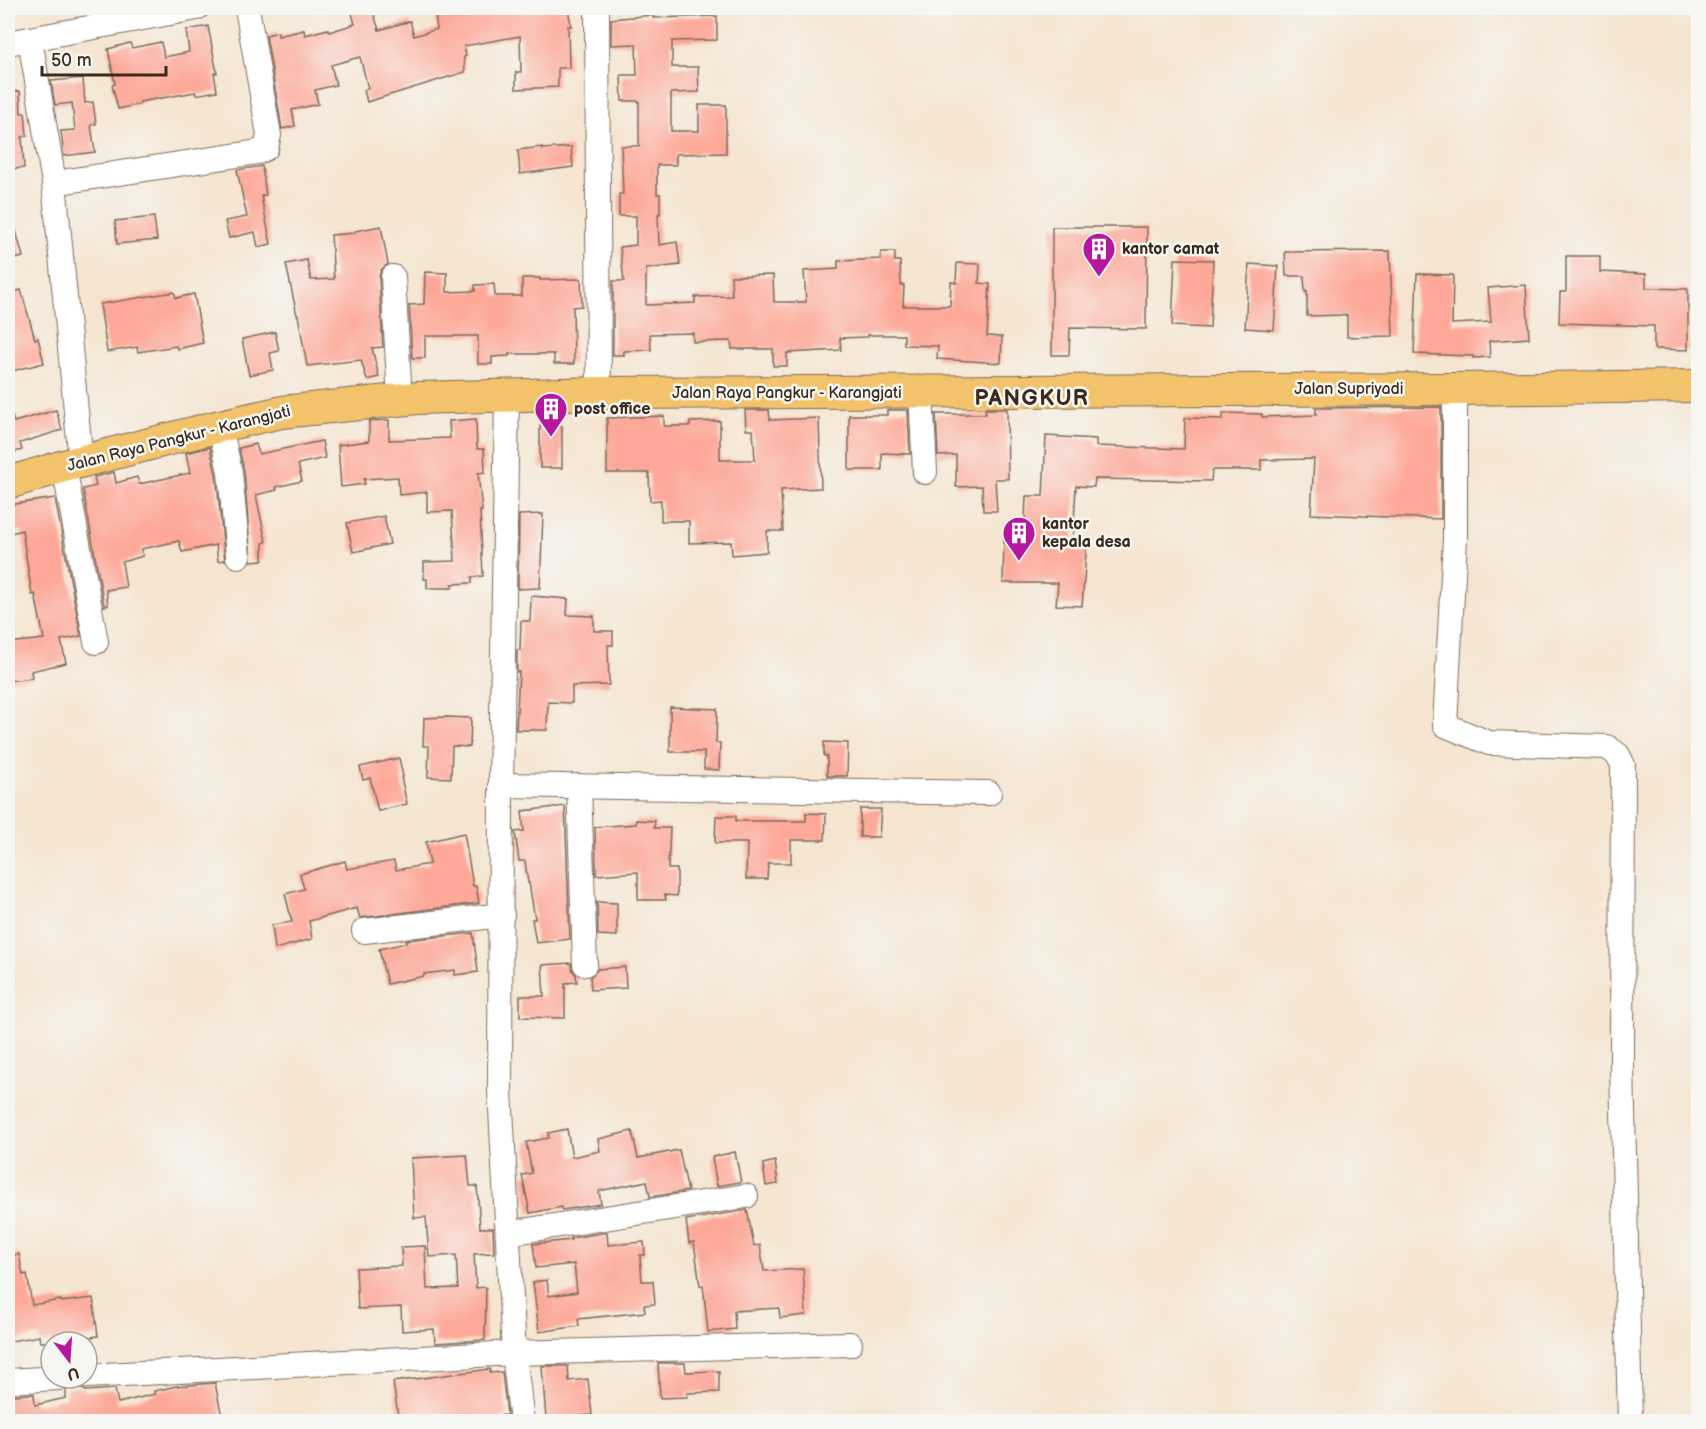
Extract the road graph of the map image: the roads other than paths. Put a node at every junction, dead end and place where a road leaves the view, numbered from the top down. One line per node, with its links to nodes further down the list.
1 (197, 8): 4 (street)
2 (247, 8): 5 (street)
3 (597, 8): 11 (street)
4 (19, 41): 5 (street)
5 (54, 183): 15 (street)
6 (393, 277): 13 (street)
7 (1698, 386): 8 (main road, Jalan Supriyadi)
8 (1455, 389): 9 (main road, Jalan Supriyadi); 34 (street)
9 (1000, 391): 10 (main road, Jalan Raya Pangkur - Karangjati)
10 (921, 392): 11 (main road, Jalan Raya Pangkur - Karangjati); 16 (street)
11 (599, 393): 12 (main road, Jalan Raya Pangkur - Karangjati)
12 (507, 395): 13 (main road, Jalan Raya Pangkur - Karangjati); 20 (street)
13 (400, 399): 14 (main road, Jalan Raya Pangkur - Karangjati)
14 (220, 426): 15 (main road, Jalan Raya Pangkur - Karangjati); 18 (street)
15 (73, 464): 17 (main road, Jalan Raya Pangkur - Karangjati); 19 (street)
16 (925, 472)
17 (8, 483)
18 (238, 556)
19 (96, 642)
20 (501, 785): 21 (street); 23 (street)
21 (579, 786): 22 (street); 25 (street)
22 (989, 793)
23 (502, 915): 24 (street); 27 (street)
24 (364, 930)
25 (585, 964)
26 (746, 1196): 27 (street)
27 (509, 1233): 29 (street)
28 (850, 1344): 29 (street)
29 (514, 1353): 30 (street); 33 (street)
30 (99, 1375)
31 (39, 1379): 32 (street)
32 (8, 1381)
33 (522, 1422)
34 (1630, 1422)

